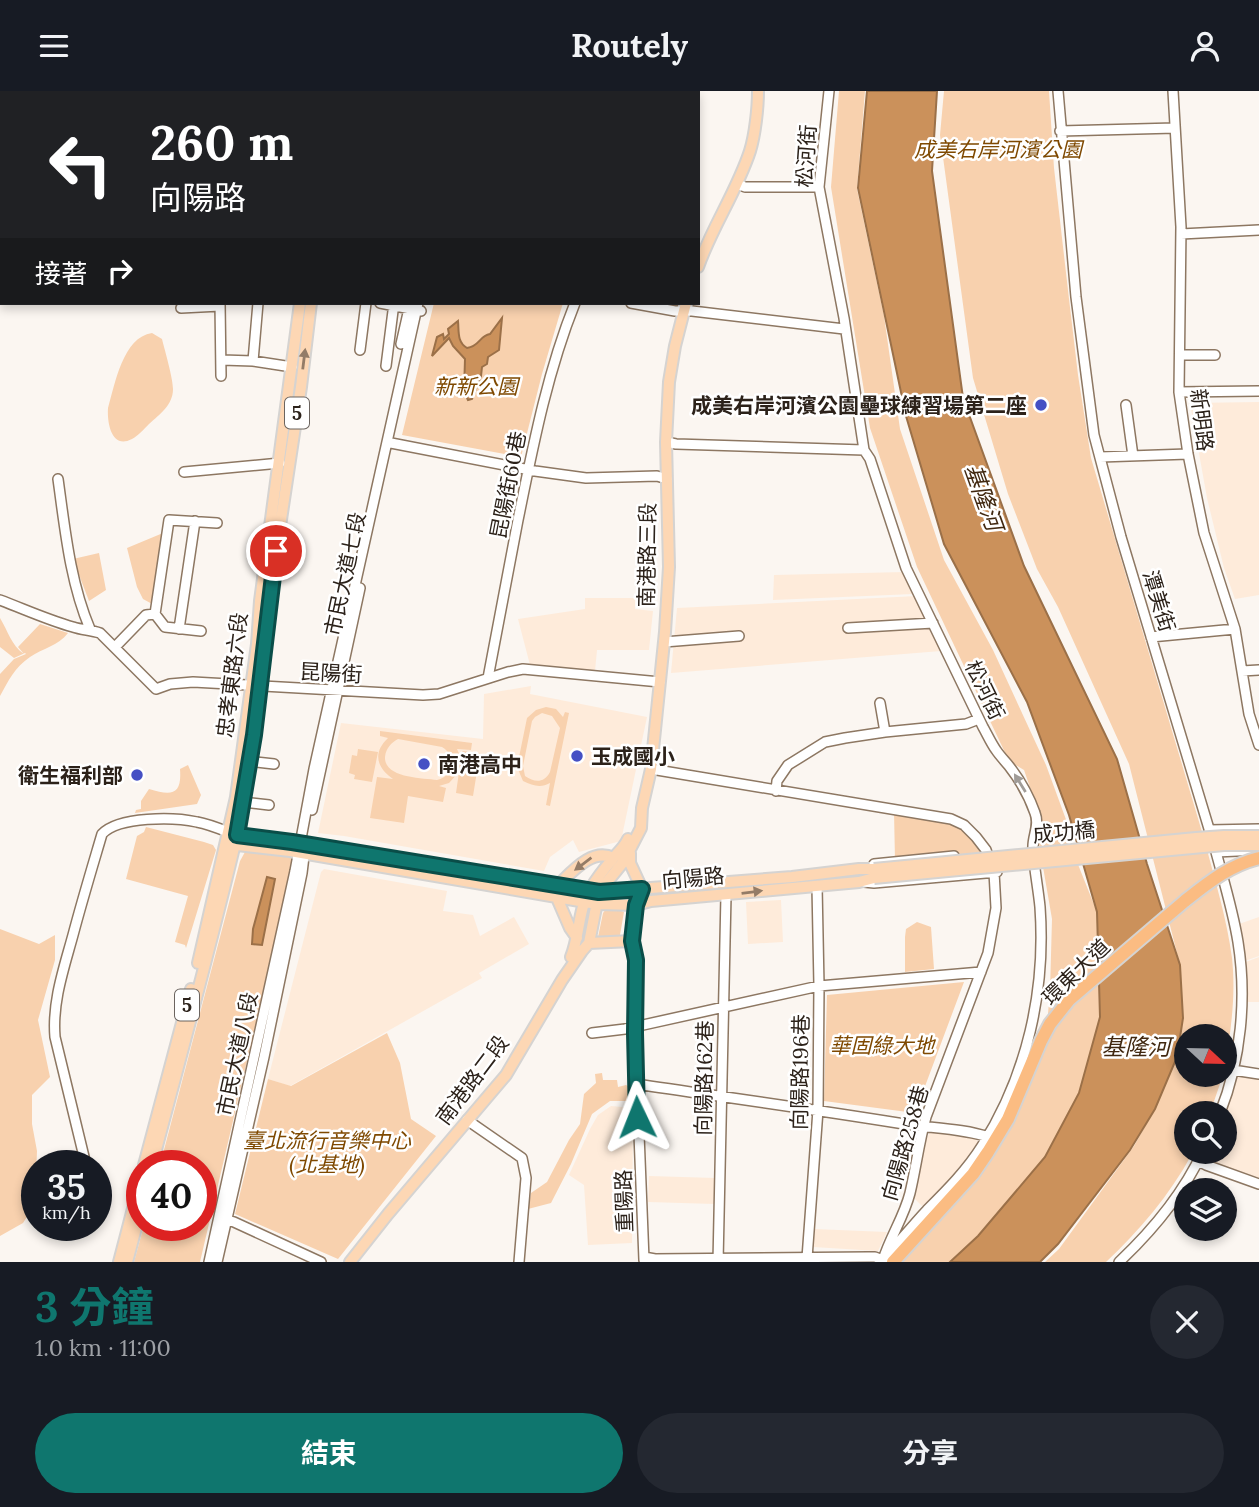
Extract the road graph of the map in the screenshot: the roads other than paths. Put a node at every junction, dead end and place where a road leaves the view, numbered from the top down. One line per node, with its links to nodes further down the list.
1 (758, 91): 7 (main road)
2 (829, 91): 8 (street, 松河街)
3 (1058, 91): 6 (street, 潭美街)
4 (1173, 91): 5 (street, 新明路)
5 (1175, 128): 6 (street); 10 (street, 新明路)
6 (1060, 131): 41 (street, 潭美街)
7 (737, 184): 8 (street); 11 (main road)
8 (819, 187): 23 (street, 松河街)
9 (1259, 230): 10 (street)
10 (1181, 234): 26 (street, 新明路)
11 (700, 263)
12 (220, 305): 22 (street); 28 (street)
13 (258, 305): 29 (street)
14 (300, 305): 31 (main road, 忠孝東路六段 / 5)
15 (311, 305): 65 (main road, 忠孝東路六段 / 5, one-way to 15)
16 (366, 305): 25 (street)
17 (394, 305): 30 (street)
18 (574, 305): 43 (street, 昆陽街60巷)
19 (642, 305): 21 (street)
20 (417, 306): 24 (street); 37 (street, 市民大道七段); 66 (street, 市民大道七段)
21 (685, 307): 23 (street); 36 (main road, 南港路三段)
22 (181, 308)
23 (844, 329): 38 (street, 松河街)
24 (401, 344)
25 (360, 350)
26 (1180, 355): 27 (street); 34 (street, 新明路)
27 (1215, 355)
28 (222, 360): 29 (street); 32 (street)
29 (253, 361): 31 (street)
30 (386, 366)
31 (292, 367): 42 (main road, 忠孝東路六段 / 5)
32 (221, 376)
33 (1259, 391): 34 (street)
34 (1180, 392): 39 (street, 新明路)
35 (1126, 405): 40 (street)
36 (666, 442): 38 (street); 46 (main road, 南港路三段)
37 (391, 443): 43 (street); 66 (street, 市民大道七段)
38 (864, 450): 51 (street, 松河街)
39 (1188, 454): 40 (street); 55 (street, 新明路)
40 (1133, 456): 41 (street)
41 (1100, 457): 58 (street, 潭美街)
42 (280, 463): 44 (street); 65 (main road, 忠孝東路六段 / 5)
43 (528, 468): 46 (street); 63 (street, 昆陽街60巷)
44 (184, 472)
45 (58, 479): 53 (street)
46 (667, 479): 59 (main road, 南港路三段)
47 (195, 521): 48 (street); 50 (street); 54 (street)
48 (217, 523)
49 (0, 600): 53 (street)
50 (155, 614): 54 (street); 60 (street)
51 (933, 623): 52 (street); 68 (street, 松河街)
52 (848, 628)
53 (90, 629): 60 (street, 昆陽街)
54 (179, 629): 56 (street)
55 (1235, 629): 58 (street); 62 (street, 新明路)
56 (201, 631)
57 (739, 636): 59 (street)
58 (1151, 636): 79 (street, 潭美街)
59 (664, 642): 64 (main road, 南港路三段)
60 (115, 647): 65 (street, 昆陽街)
61 (1259, 670): 62 (street)
62 (1242, 671): 70 (street, 新明路)
63 (488, 678): 64 (street, 昆陽街); 66 (street, 昆陽街)
64 (660, 683): 73 (main road, 南港路三段)
65 (255, 686): 66 (street, 昆陽街); 71 (main road, 忠孝東路六段 / 5); 81 (main road, 忠孝東路六段 / 5)
66 (335, 690): 83 (street, 市民大道七段)
67 (880, 703): 69 (street)
68 (981, 723): 69 (street); 90 (street, 松河街, one-way to 68)
69 (885, 732): 74 (street)
70 (1259, 745)
71 (248, 761): 72 (street); 75 (main road, 忠孝東路六段 / 5)
72 (274, 764)
73 (651, 769): 74 (street); 77 (main road, 南港路三段)
74 (776, 791): 85 (street)
75 (243, 802): 76 (street); 81 (main road, 忠孝東路六段 / 5)
76 (269, 805)
77 (642, 808): 84 (main road, 南港路二段); 88 (main road, 南港路二段)
78 (1259, 829): 79 (street)
79 (1209, 830): 87 (street, 潭美街)
80 (1259, 836): 93 (main road, 成功橋, bridge)
81 (231, 839): 83 (main road, 向陽路); 121 (street); 122 (main road, 5); 123 (main road, 5)
82 (1259, 845): 93 (main road, 成功橋, bridge)
83 (302, 848): 98 (main road, 向陽路); 127 (street, 市民大道八段)
84 (631, 849): 96 (main road); 97 (main road, 南港路二段)
85 (986, 850): 91 (street); 92 (street, 向陽路258巷)
86 (1259, 850): 87 (street)
87 (1216, 852): 112 (street, 潭美街)
88 (613, 858): 97 (main road, 南港路二段); 98 (main road, one-way to 98)
89 (1259, 858): 89 (highway, 環東大道, bridge)
90 (1035, 868): 92 (street); 120 (street, 松河街)
91 (859, 869): 93 (main road, 向陽路); 96 (main road, 向陽路)
92 (994, 872): 94 (street); 106 (street, 向陽路258巷)
93 (874, 874): 94 (main road, 向陽路)
94 (859, 882): 95 (main road, 向陽路)
95 (817, 886): 99 (main road, 向陽路, one-way to 95); 108 (street, 向陽路196巷)
96 (642, 889): 97 (main road, 向陽路); 102 (street, 重陽路)
97 (594, 891): 98 (main road, 向陽路); 100 (main road, 南港路二段); 101 (main road, 南港路二段)
98 (557, 892): 100 (main road, 向陽路); 103 (main road)
99 (726, 895): 102 (main road, 向陽路); 109 (street, 向陽路162巷)
100 (585, 902): 101 (main road, 向陽路); 103 (main road, 南港路二段)
101 (597, 904): 102 (main road, 向陽路); 105 (main road, 南港路二段)
102 (636, 905): 104 (street, 重陽路)
103 (577, 938): 107 (main road, 南港路二段)
104 (632, 941): 105 (main road); 110 (street, 重陽路)
105 (589, 943): 107 (main road, 南港路二段)
106 (981, 972): 108 (street); 119 (street, 向陽路258巷)
107 (562, 980): 118 (main road, 南港路二段)
108 (819, 986): 109 (street); 117 (street, 向陽路196巷)
109 (722, 1007): 110 (street); 116 (street, 向陽路162巷)
110 (635, 1027): 111 (street); 115 (street, 重陽路)
111 (592, 1033)
112 (1237, 1043)
113 (1237, 1071): 114 (street)
114 (1259, 1074)
115 (636, 1084): 116 (street); 131 (street, 重陽路)
116 (721, 1096): 117 (street); 132 (street, 向陽路162巷)
117 (818, 1110): 119 (street); 130 (street, 向陽路196巷)
118 (467, 1120): 139 (main road, 南港路二段); 140 (street)
119 (923, 1127): 120 (street); 133 (street, 向陽路258巷)
120 (988, 1137): 133 (street, 松河街)
121 (82, 1150)
122 (148, 1150)
123 (156, 1150)
124 (1196, 1164): 141 (street)
125 (1204, 1164): 126 (street)
126 (1259, 1184)
127 (223, 1219): 136 (street, 市民大道八段); 137 (street, 市民大道八段); 138 (street)
128 (126, 1233): 134 (main road)
129 (133, 1241): 135 (main road)
130 (807, 1258): 132 (street); 133 (street)
131 (644, 1260): 132 (street)
132 (718, 1260)
133 (882, 1261)
134 (118, 1262)
135 (127, 1262)
136 (209, 1262)
137 (217, 1262)
138 (321, 1262)
139 (350, 1262)
140 (519, 1262)
141 (1119, 1262)

